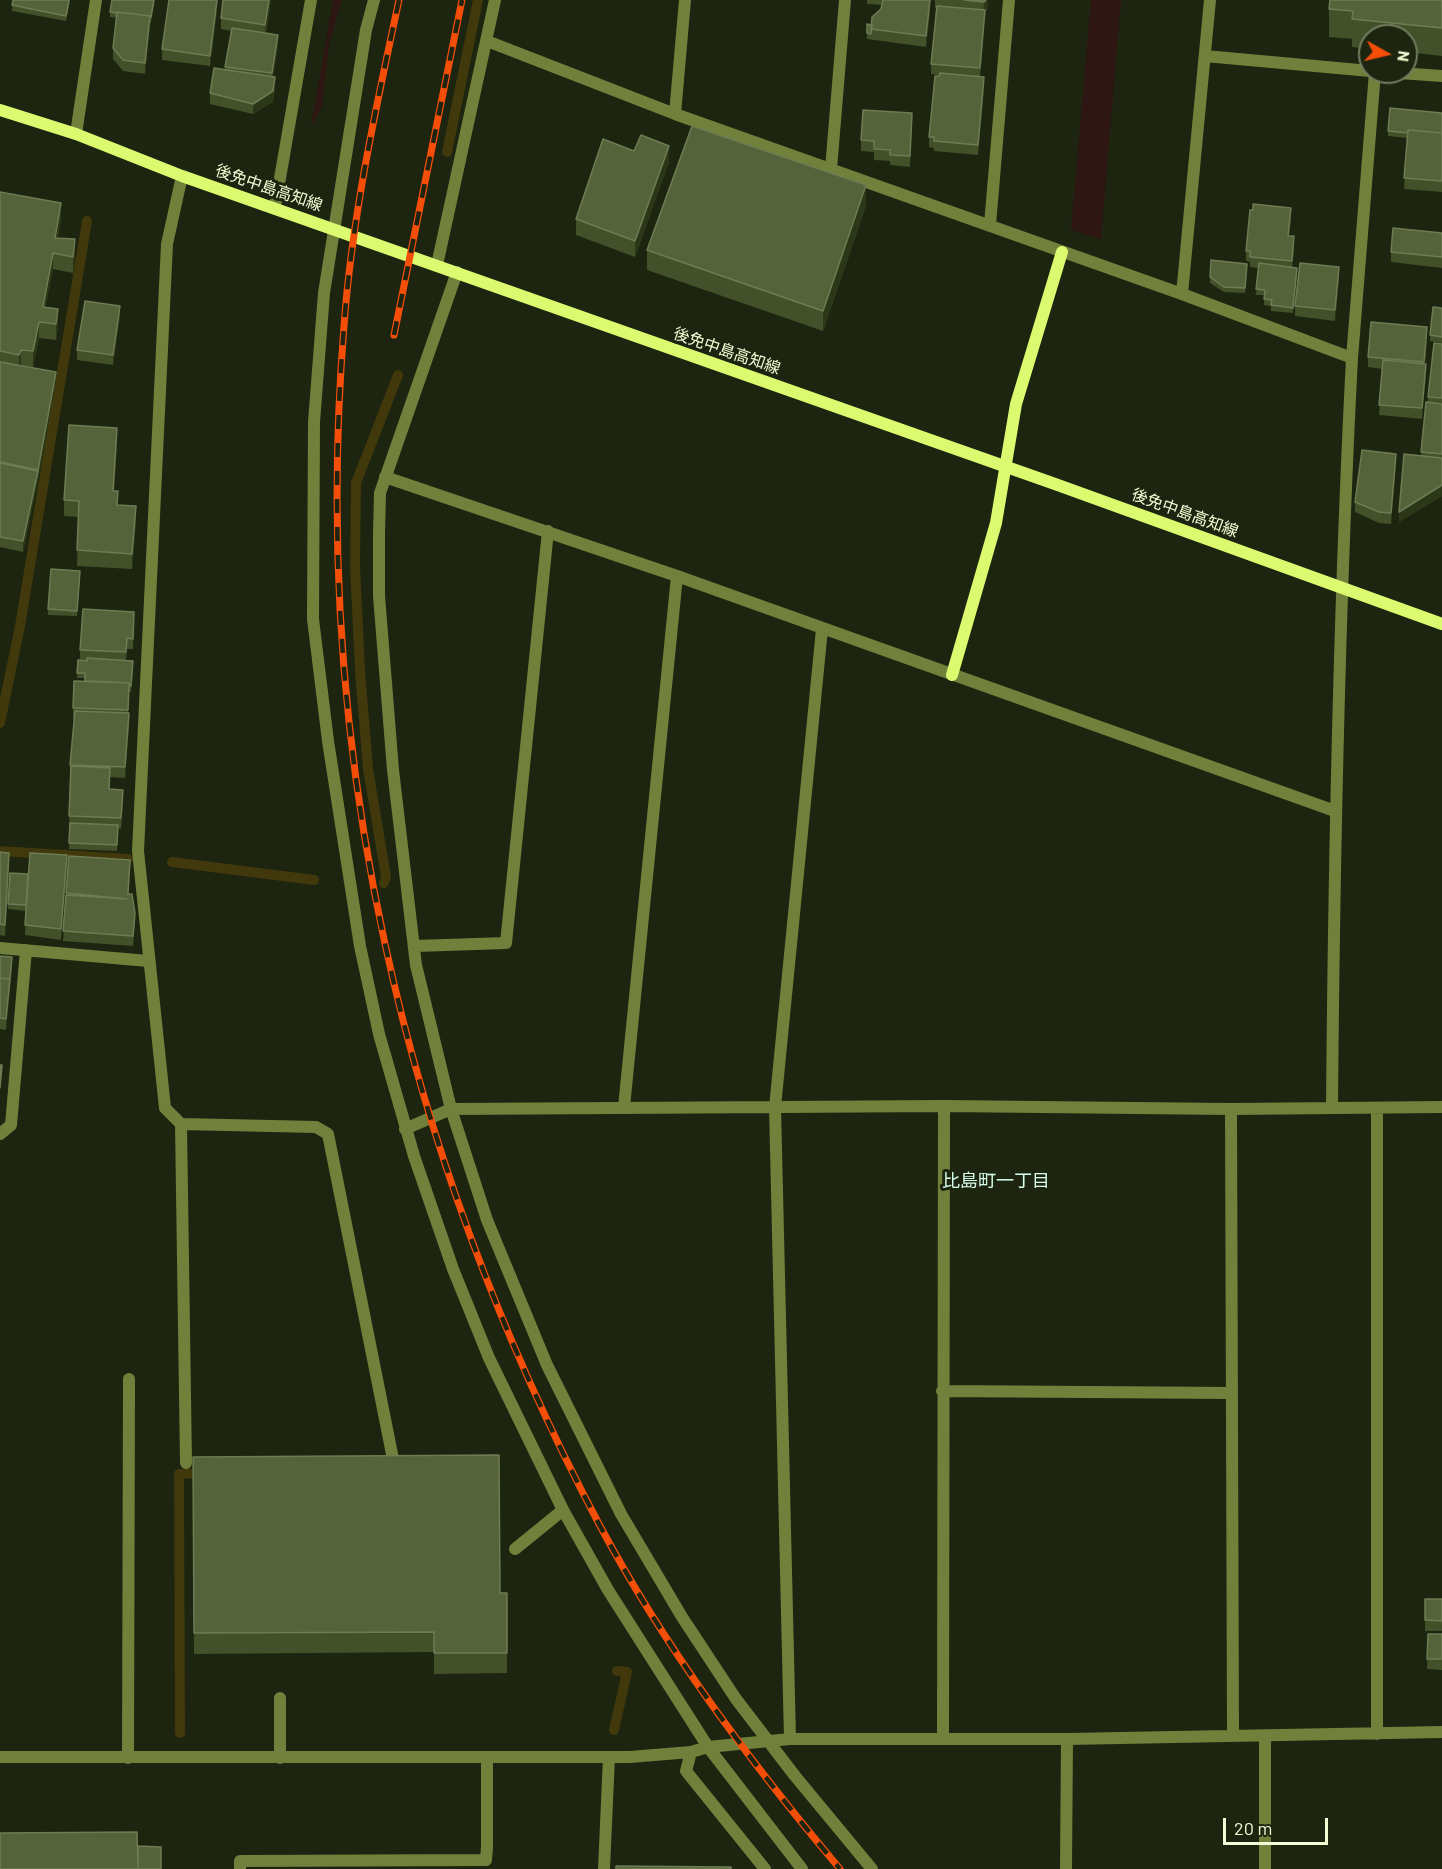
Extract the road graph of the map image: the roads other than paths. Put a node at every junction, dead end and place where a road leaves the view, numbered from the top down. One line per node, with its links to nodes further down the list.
1 (96, 0): 17 (street)
2 (311, 0): 20 (street)
3 (374, 0): 22 (street)
4 (495, 0): 9 (street)
5 (685, 0): 16 (street)
6 (845, 0): 18 (street)
7 (1009, 0): 21 (street)
8 (1210, 0): 10 (street)
9 (487, 41): 16 (street); 24 (street)
10 (1205, 56): 11 (street); 26 (street)
11 (1358, 70)
12 (1418, 74): 13 (street)
13 (1442, 76)
14 (1374, 84): 27 (street)
15 (0, 110): 17 (main road, 後免中島高知線)
16 (675, 114): 18 (street)
17 (76, 134): 19 (main road, 後免中島高知線)
18 (831, 169): 21 (street)
19 (182, 176): 20 (main road, 後免中島高知線); 40 (street)
20 (274, 207): 22 (main road, 後免中島高知線)
21 (990, 225): 23 (street)
22 (334, 228): 24 (main road, 後免中島高知線); 50 (street)
23 (1062, 252): 26 (street); 28 (main road)
24 (437, 265): 25 (main road, 後免中島高知線)
25 (457, 272): 28 (main road, 後免中島高知線); 29 (street)
26 (1182, 294): 27 (street)
27 (1352, 358): 32 (street)
28 (1005, 466): 32 (main road, 後免中島高知線); 35 (main road)
29 (385, 477): 30 (street); 37 (street)
30 (548, 531): 31 (street); 37 (street)
31 (677, 576): 34 (street); 42 (street)
32 (1341, 587): 33 (main road, 後免中島高知線); 36 (street)
33 (1442, 624)
34 (822, 629): 35 (street); 43 (street)
35 (952, 675): 36 (street)
36 (1335, 811): 45 (street)
37 (415, 946): 48 (street)
38 (0, 948): 39 (street)
39 (26, 950): 40 (street); 51 (street)
40 (148, 961): 49 (street)
41 (944, 1106): 43 (street); 46 (street); 53 (street)
42 (624, 1107): 43 (street); 48 (street)
43 (775, 1107): 65 (street)
44 (1442, 1107): 47 (street)
45 (1332, 1108): 46 (street); 47 (street)
46 (1231, 1109): 54 (street)
47 (1377, 1109): 61 (street)
48 (452, 1110): 50 (street); 67 (street)
49 (181, 1124): 55 (street); 56 (street)
50 (405, 1129): 57 (street)
51 (0, 1134)
52 (129, 1379): 73 (street)
53 (942, 1391): 54 (street); 64 (street)
54 (1232, 1393): 62 (street)
55 (186, 1463)
56 (394, 1464)
57 (563, 1510): 58 (street); 68 (street)
58 (515, 1549)
59 (280, 1698): 74 (street)
60 (1442, 1732): 61 (street)
61 (1377, 1734): 63 (street)
62 (1233, 1736): 63 (street); 66 (street)
63 (1265, 1736): 81 (street)
64 (943, 1738): 65 (street); 66 (street)
65 (790, 1739): 67 (street)
66 (1067, 1739): 80 (street)
67 (768, 1740): 68 (street); 79 (street)
68 (708, 1747): 69 (street); 78 (street)
69 (692, 1752): 72 (street); 77 (street)
70 (0, 1757): 73 (street)
71 (486, 1757): 72 (street); 74 (street); 75 (street)
72 (609, 1757): 76 (street)
73 (128, 1758): 74 (street)
74 (280, 1758)
75 (240, 1869)
76 (604, 1869)
77 (765, 1869)
78 (802, 1869)
79 (872, 1869)
80 (1066, 1869)
81 (1265, 1869)

